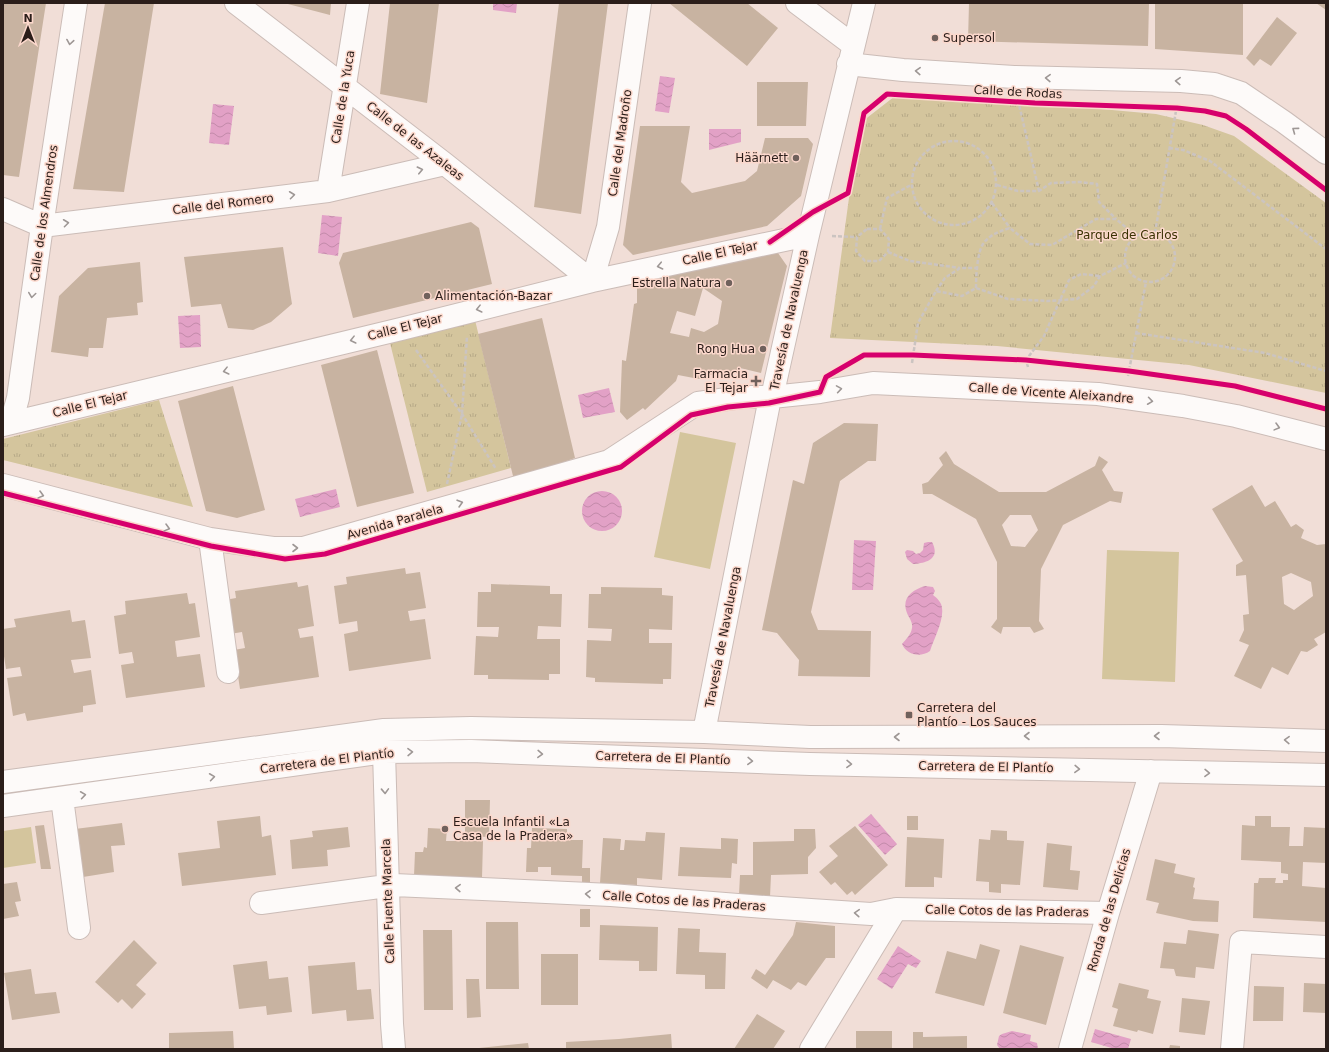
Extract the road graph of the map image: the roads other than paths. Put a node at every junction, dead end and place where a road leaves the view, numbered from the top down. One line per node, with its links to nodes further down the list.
1 (76, 3): 13 (street, Calle de los Almendros, one-way to 13)
2 (236, 3): 8 (street, Calle de las Azaleas)
3 (358, 3): 8 (street, Calle de la Yuca)
4 (640, 3): 15 (street, Calle del Madroño)
5 (797, 3): 7 (street)
6 (864, 3): 7 (street, Travesía de Navaluenga)
7 (851, 54): 9 (street, Calle de Rodas, one-way to 7); 14 (street, Travesía de Navaluenga)
8 (345, 87): 10 (street, Calle de las Azaleas); 11 (street, Calle de la Yuca)
9 (1326, 153)
10 (445, 164): 11 (street, Calle del Romero, one-way to 10); 15 (street, Calle de las Azaleas)
11 (328, 191): 13 (street, Calle del Romero, one-way to 11)
12 (3, 209): 13 (street)
13 (42, 226): 17 (street, Calle de los Almendros, one-way to 17)
14 (808, 234): 15 (street, Calle El Tejar, one-way to 15); 16 (street, Travesía de Navaluenga)
15 (592, 281): 17 (street, Calle El Tejar, one-way to 17)
16 (772, 397): 18 (street, Calle de Vicente Aleixandre, one-way to 18); 20 (street, Avenida Paralela, one-way to 16); 22 (street, Travesía de Navaluenga)
17 (7, 424)
18 (1326, 440)
19 (3, 485): 20 (street, Avenida Paralela, one-way to 20)
20 (210, 539): 21 (street)
21 (228, 672)
22 (704, 732): 23 (street, Carretera de El Plantío, one-way to 22); 27 (street, Carretera de El Plantío)
23 (1326, 741)
24 (384, 752): 25 (street, Carretera de El Plantío, one-way to 25); 28 (street, Carretera de El Plantío, one-way to 24); 30 (street, Calle Fuente Marcela, one-way to 30)
25 (1150, 771): 26 (street, Carretera de El Plantío, one-way to 26); 33 (street, Ronda de las Delicias)
26 (1326, 775)
27 (3, 782)
28 (62, 798): 29 (street, Carretera de El Plantío); 34 (street)
29 (3, 806)
30 (388, 885): 31 (street, Calle Cotos de las Praderas); 32 (street, Calle Cotos de las Praderas, one-way to 30); 36 (street, Calle Fuente Marcela)
31 (261, 903)
32 (896, 910): 33 (street, Calle Cotos de las Praderas); 37 (street)
33 (1108, 913): 38 (street, Ronda de las Delicias)
34 (80, 928)
35 (1326, 947): 39 (street)
36 (394, 1049)
37 (811, 1049)
38 (1070, 1049)
39 (1232, 1049)

